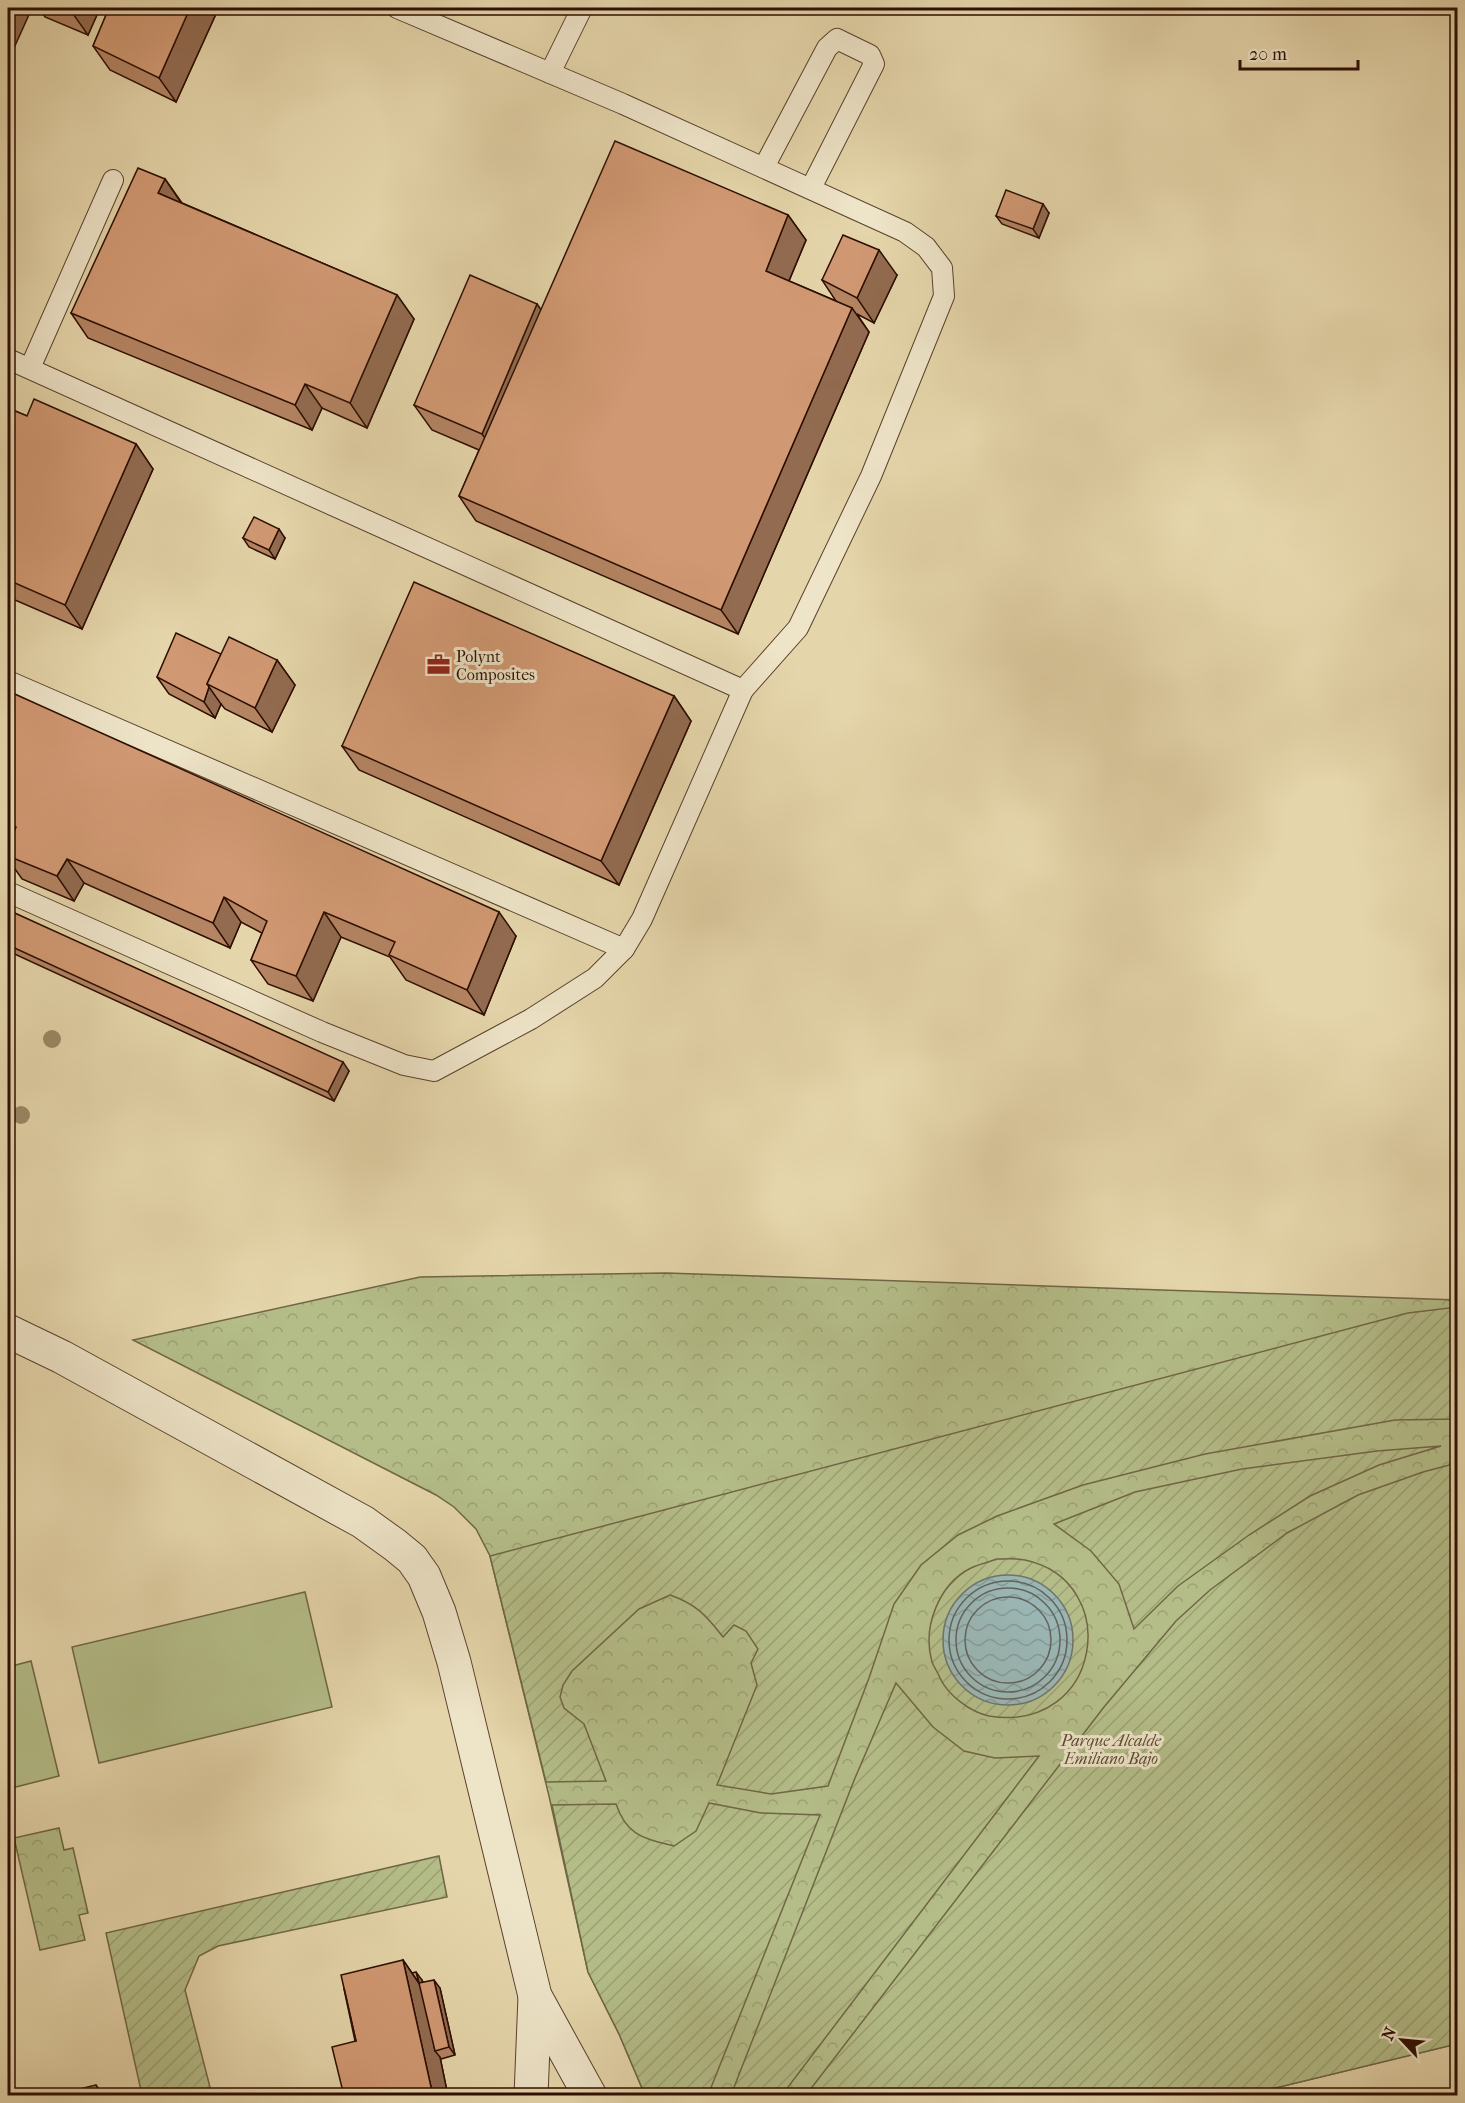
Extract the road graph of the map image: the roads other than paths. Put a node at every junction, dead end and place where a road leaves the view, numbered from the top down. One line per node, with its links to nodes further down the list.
1 (397, 8): 3 (lane)
2 (582, 8): 3 (lane)
3 (550, 72): 4 (lane)
4 (764, 167): 6 (lane); 6 (lane)
5 (113, 180): 8 (lane)
6 (811, 188): 10 (lane)
7 (8, 359): 8 (lane)
8 (30, 368): 10 (lane)
9 (8, 681): 12 (lane)
10 (743, 690): 12 (lane)
11 (8, 892): 12 (lane)
12 (624, 948)
13 (8, 1331): 14 (street)
14 (535, 1996): 15 (street); 16 (street)
15 (531, 2096)
16 (590, 2096)

